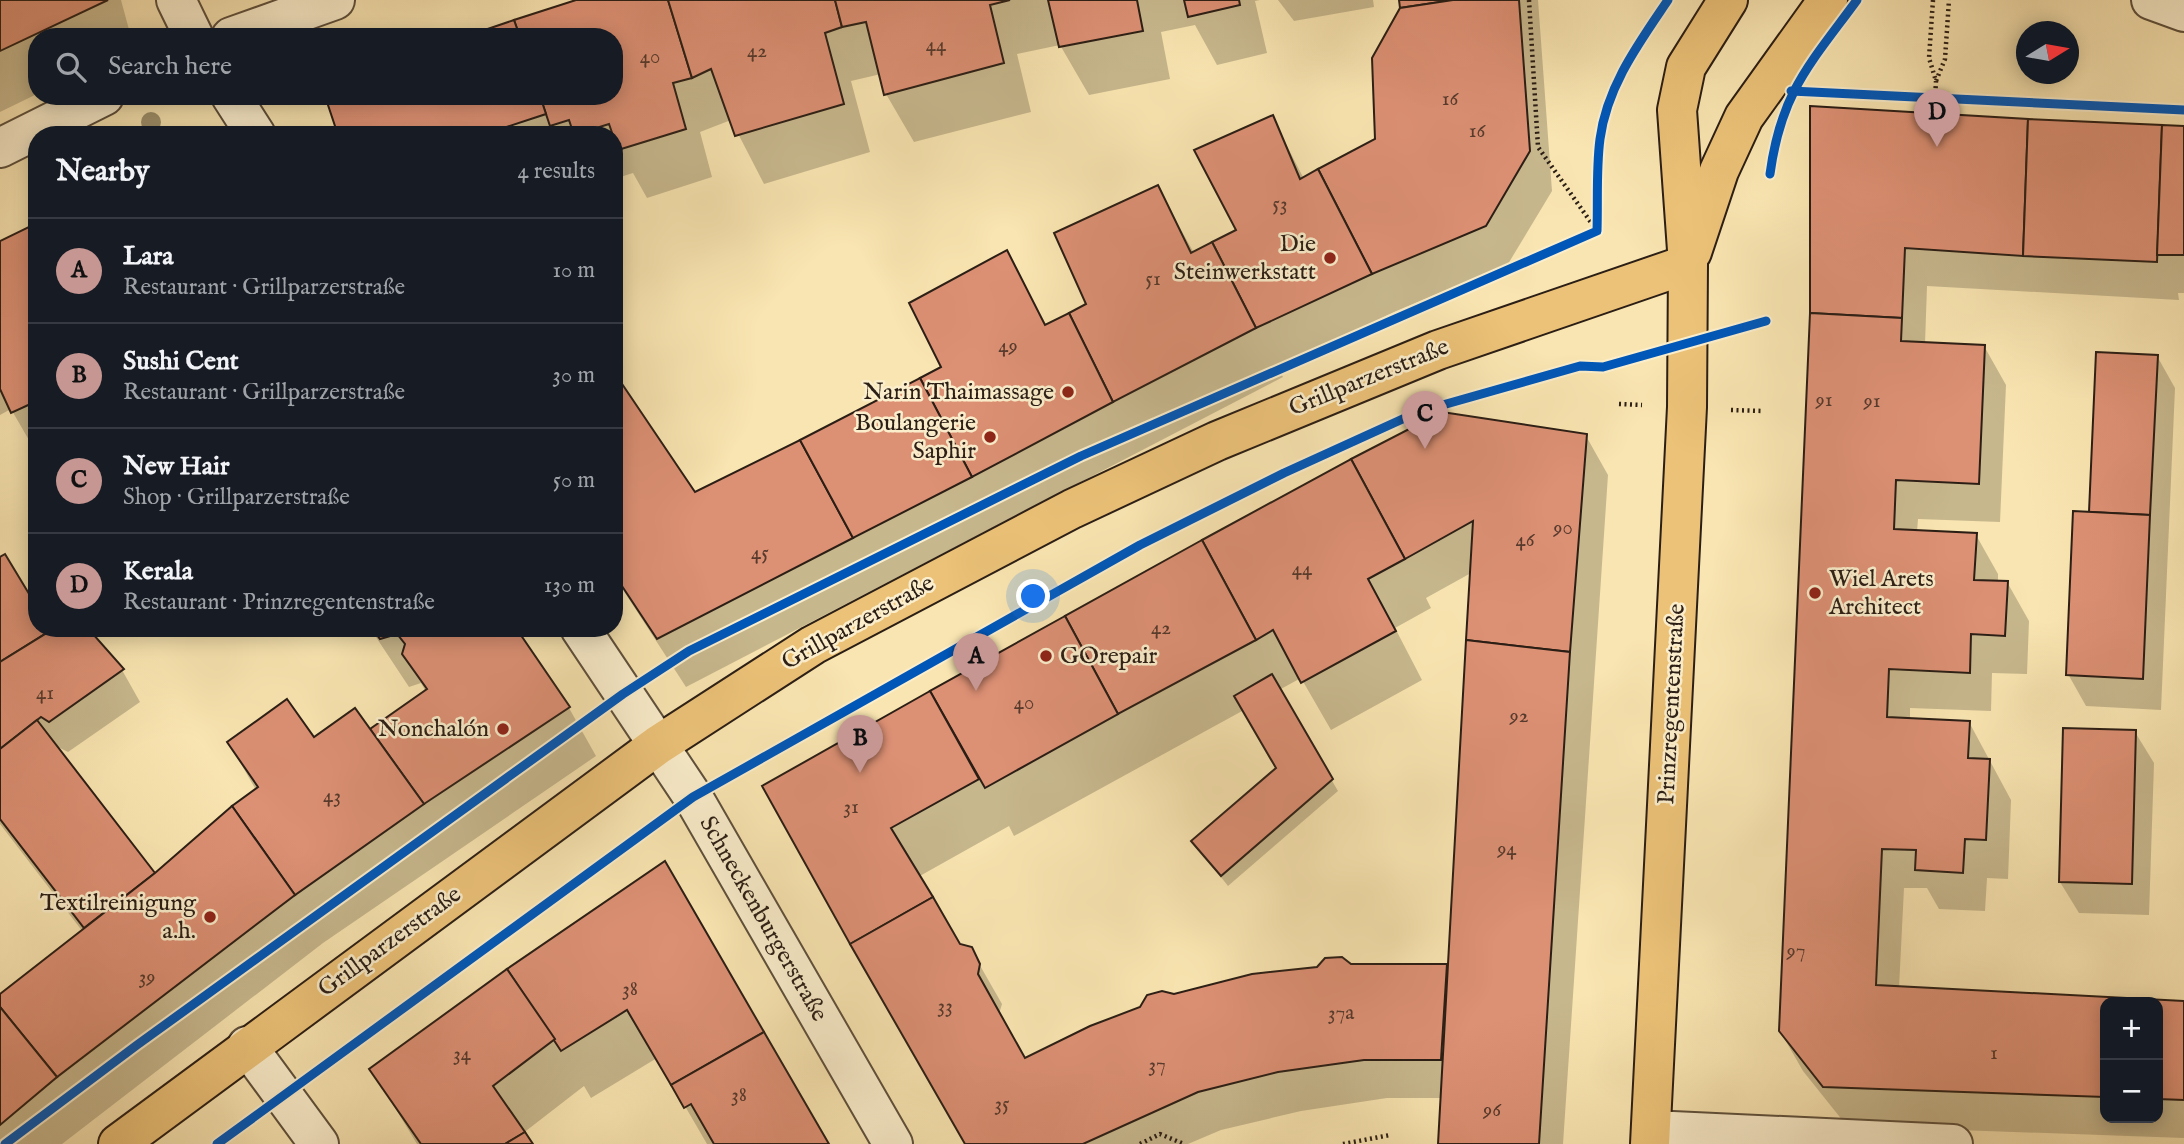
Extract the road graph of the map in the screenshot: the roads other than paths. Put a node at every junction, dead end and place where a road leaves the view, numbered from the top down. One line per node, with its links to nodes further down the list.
1 (176, 0): 7 (street)
2 (335, 0): 8 (street)
3 (1728, 0): 15 (main road, Prinzregentenstraße)
4 (1828, 0): 15 (main road, Prinzregentenstraße)
5 (2151, 0): 6 (street)
6 (2184, 12)
7 (190, 28)
8 (256, 28)
9 (86, 105): 11 (street)
10 (237, 105): 12 (street)
11 (44, 126)
12 (250, 126)
13 (28, 134): 14 (street)
14 (0, 148)
15 (1688, 264): 17 (main road, Grillparzerstraße); 19 (main road, Prinzregentenstraße)
16 (586, 637): 17 (street, Schneckenburgerstraße)
17 (658, 745): 18 (main road, Grillparzerstraße); 22 (street, Schneckenburgerstraße)
18 (247, 1046): 20 (main road, Grillparzerstraße); 21 (street)
19 (1651, 1137): 23 (street)
20 (118, 1144)
21 (319, 1144)
22 (893, 1144)
23 (1953, 1144)

